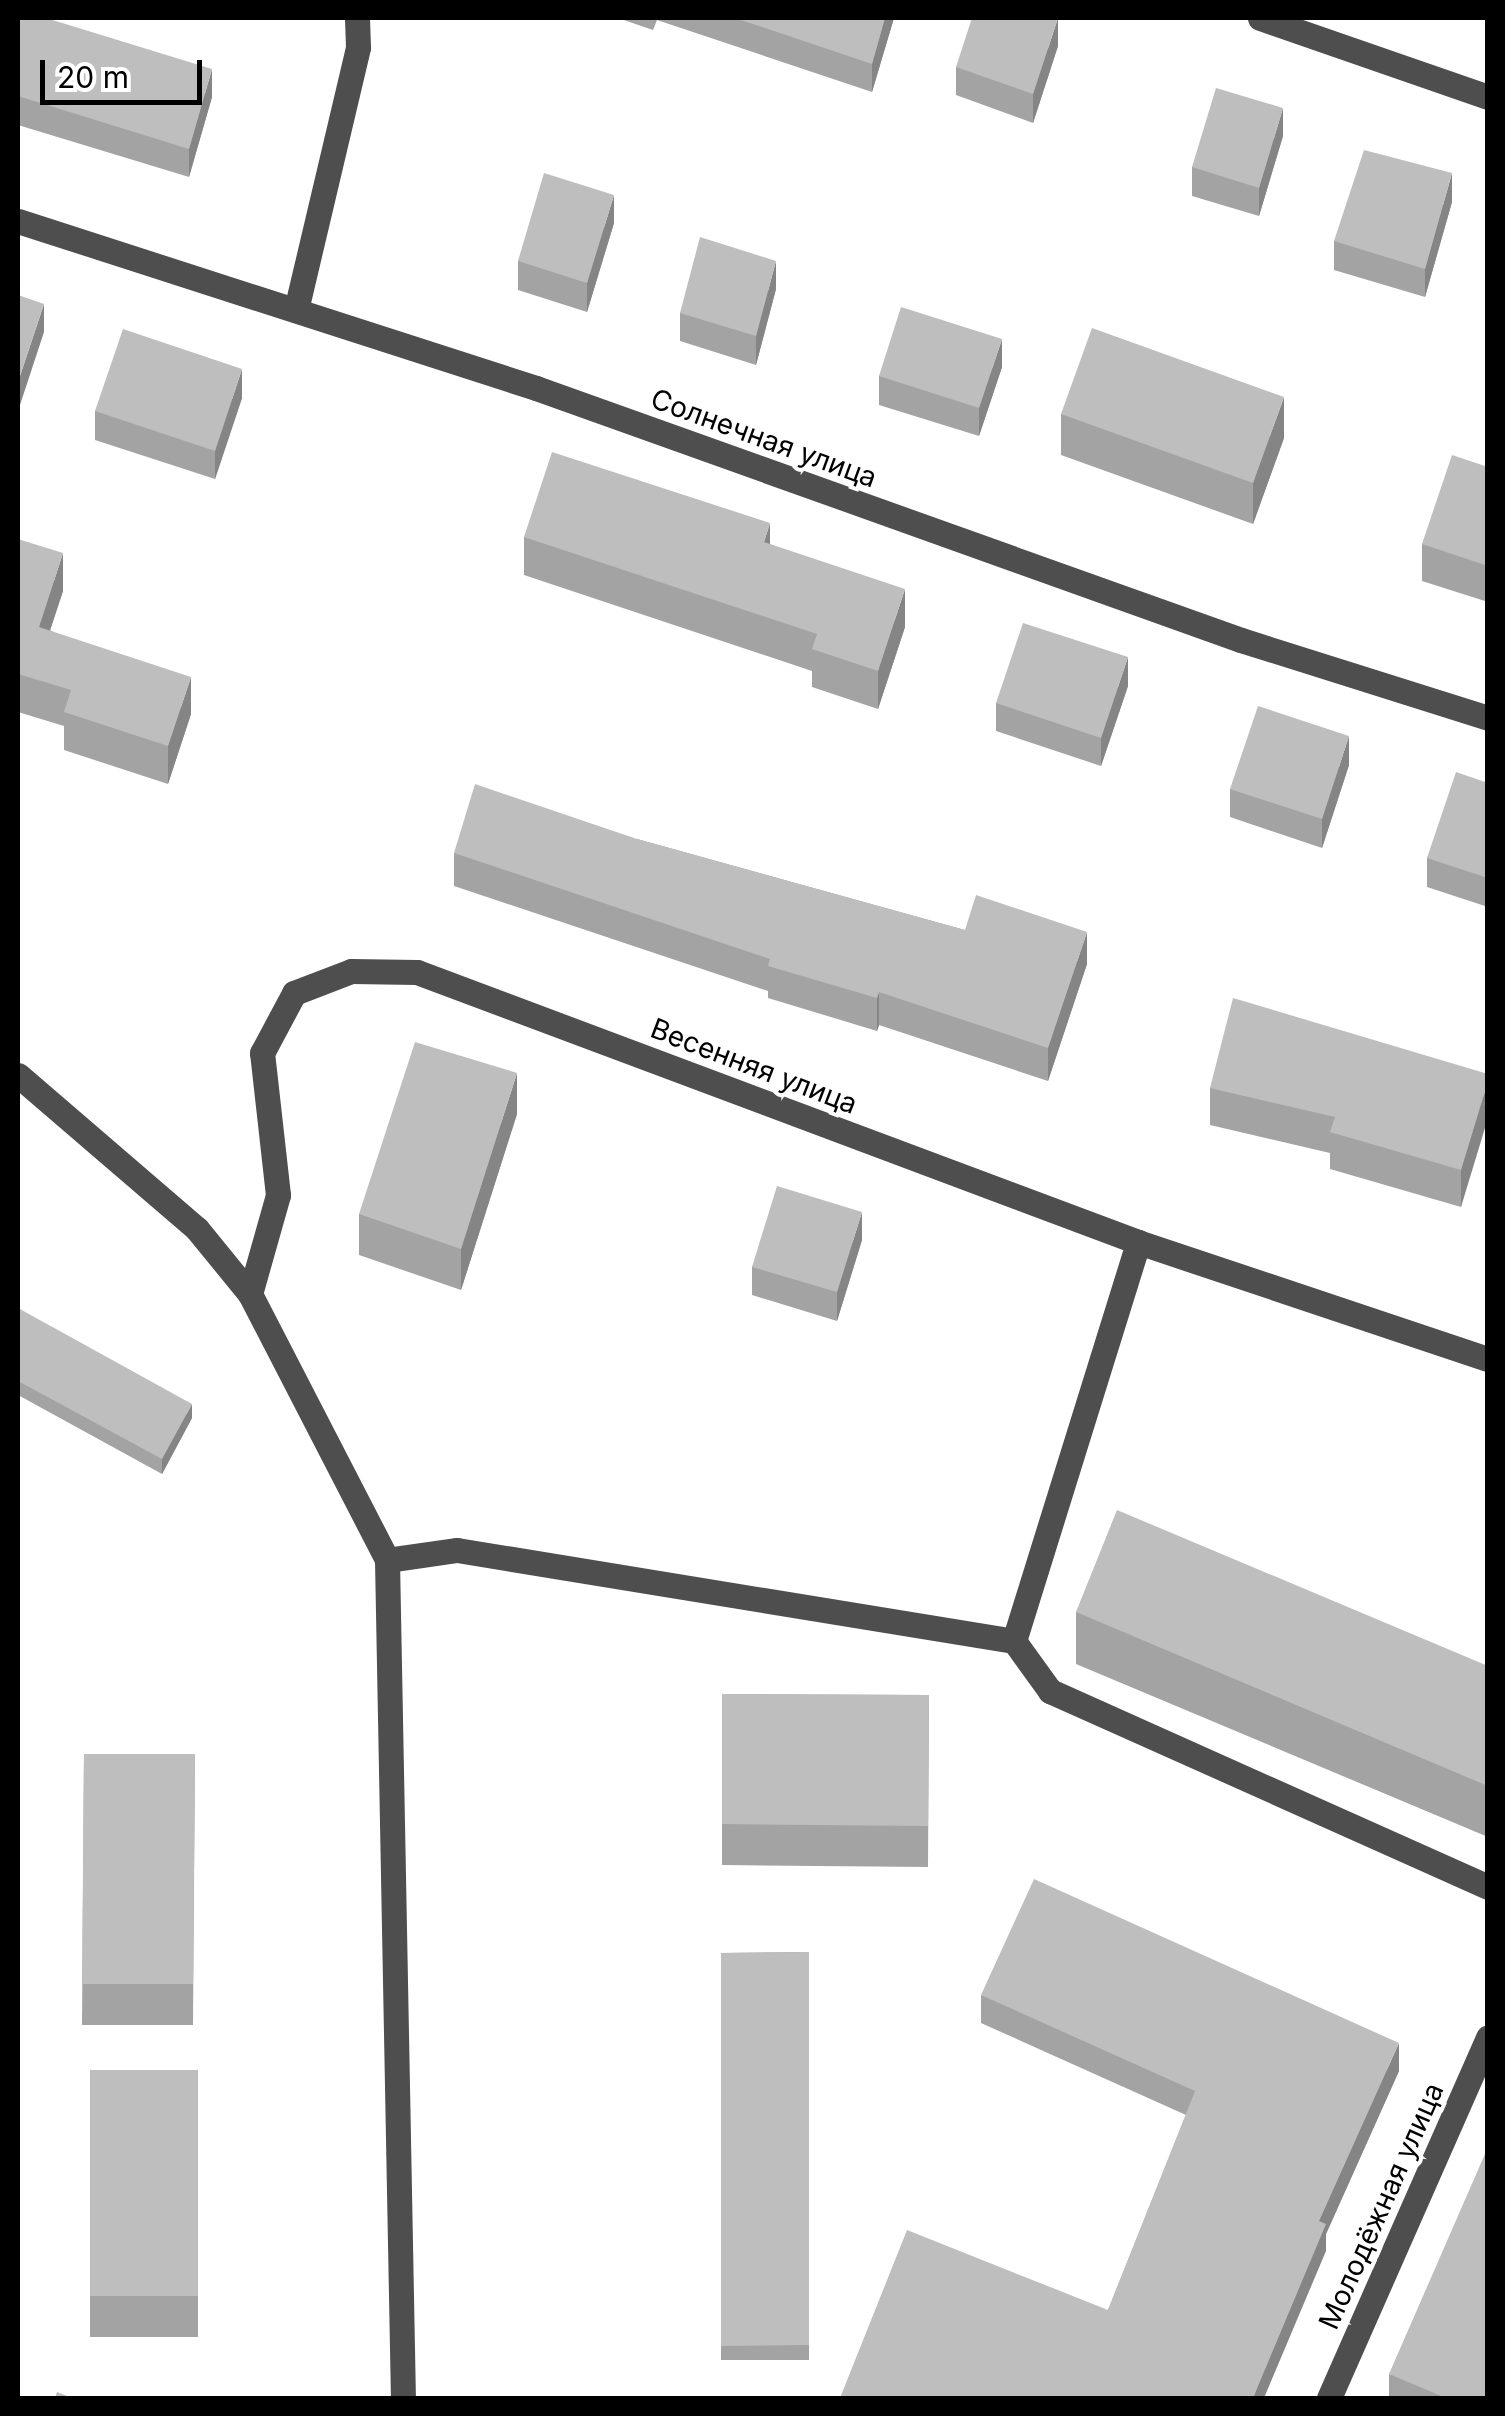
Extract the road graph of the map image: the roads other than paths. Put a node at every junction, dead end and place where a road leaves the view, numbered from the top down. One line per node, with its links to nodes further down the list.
1 (357, 18): 5 (street)
2 (1260, 18): 3 (street)
3 (1488, 96)
4 (18, 221): 5 (street, Солнечная улица)
5 (296, 310): 6 (street, Солнечная улица)
6 (1488, 718)
7 (18, 1075): 9 (street)
8 (1138, 1242): 9 (street, Весенняя улица); 10 (street, Весенняя улица); 12 (street)
9 (250, 1294): 11 (street)
10 (1488, 1360)
11 (386, 1560): 12 (street); 15 (street)
12 (1014, 1640): 13 (street)
13 (1488, 1887)
14 (1488, 2038): 16 (street, Молодёжная улица)
15 (402, 2398)
16 (1329, 2398)

